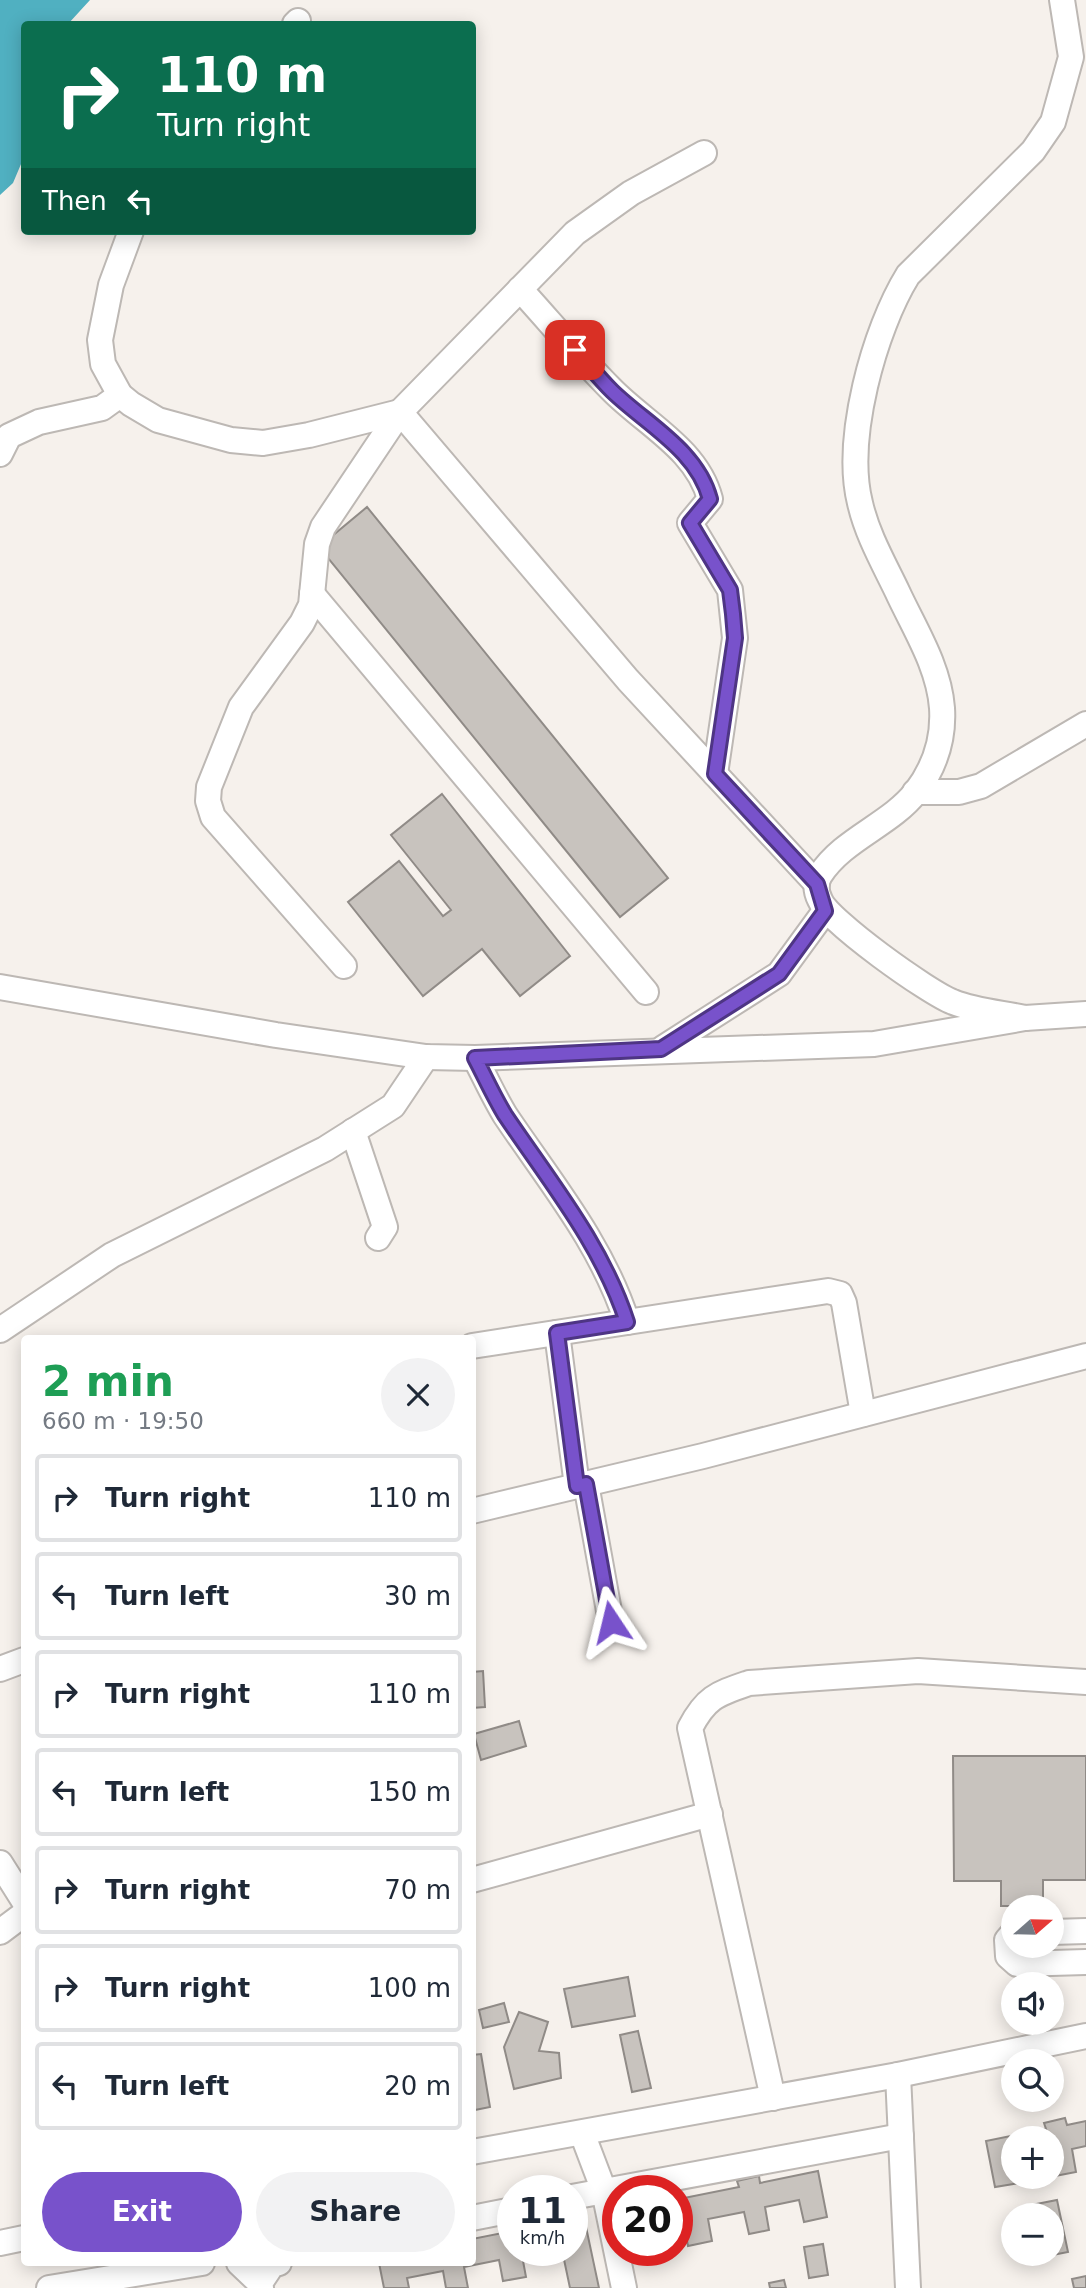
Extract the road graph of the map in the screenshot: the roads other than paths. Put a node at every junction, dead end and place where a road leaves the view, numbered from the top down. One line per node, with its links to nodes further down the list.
1 (1062, 0): 11 (street)
2 (704, 153): 4 (street)
3 (130, 235): 5 (street)
4 (520, 289): 6 (street); 10 (street)
5 (120, 395): 6 (street); 7 (street)
6 (400, 412): 8 (street); 10 (street)
7 (0, 454)
8 (312, 594): 14 (street); 16 (street)
9 (1086, 724): 11 (street)
10 (715, 774): 12 (street)
11 (915, 792): 12 (street)
12 (817, 884): 13 (street)
13 (825, 911): 18 (street); 19 (street)
14 (344, 965)
15 (0, 987): 20 (street)
16 (646, 992)
17 (1086, 1014): 18 (street)
18 (1025, 1018): 19 (street)
19 (661, 1049): 21 (street)
20 (426, 1057): 21 (street); 22 (street)
21 (475, 1058): 24 (street)
22 (353, 1131): 23 (street); 25 (street)
23 (378, 1238)
24 (627, 1322): 26 (street); 29 (street)
25 (0, 1330)
26 (557, 1333): 27 (street); 30 (street)
27 (476, 1345)
28 (1086, 1356): 29 (street)
29 (863, 1414): 30 (street)
30 (581, 1485): 31 (street); 32 (street)
31 (476, 1510)
32 (611, 1622)
33 (21, 1661): 34 (street)
34 (0, 1669)
35 (1086, 1682): 36 (street)
36 (710, 1814): 38 (street); 48 (street)
37 (0, 1863): 39 (street)
38 (476, 1879)
39 (21, 1896)
40 (21, 1916): 41 (street)
41 (0, 1931)
42 (1086, 1931): 43 (street)
43 (1064, 1932)
44 (1010, 1958): 45 (street)
45 (1086, 1962)
46 (1086, 2036): 47 (street)
47 (898, 2075): 48 (street); 50 (street)
48 (773, 2098): 49 (street)
49 (582, 2133): 51 (street); 53 (street)
50 (901, 2136): 52 (street); 65 (street)
51 (476, 2151)
52 (690, 2175)
53 (602, 2186)
54 (497, 2213): 55 (street)
55 (476, 2217)
56 (21, 2239): 57 (street)
57 (0, 2243)
58 (184, 2266): 63 (street)
59 (242, 2266): 62 (street)
60 (272, 2266): 62 (street)
61 (619, 2266): 64 (street)
62 (260, 2286)
63 (49, 2288)
64 (624, 2288)
65 (908, 2288)

